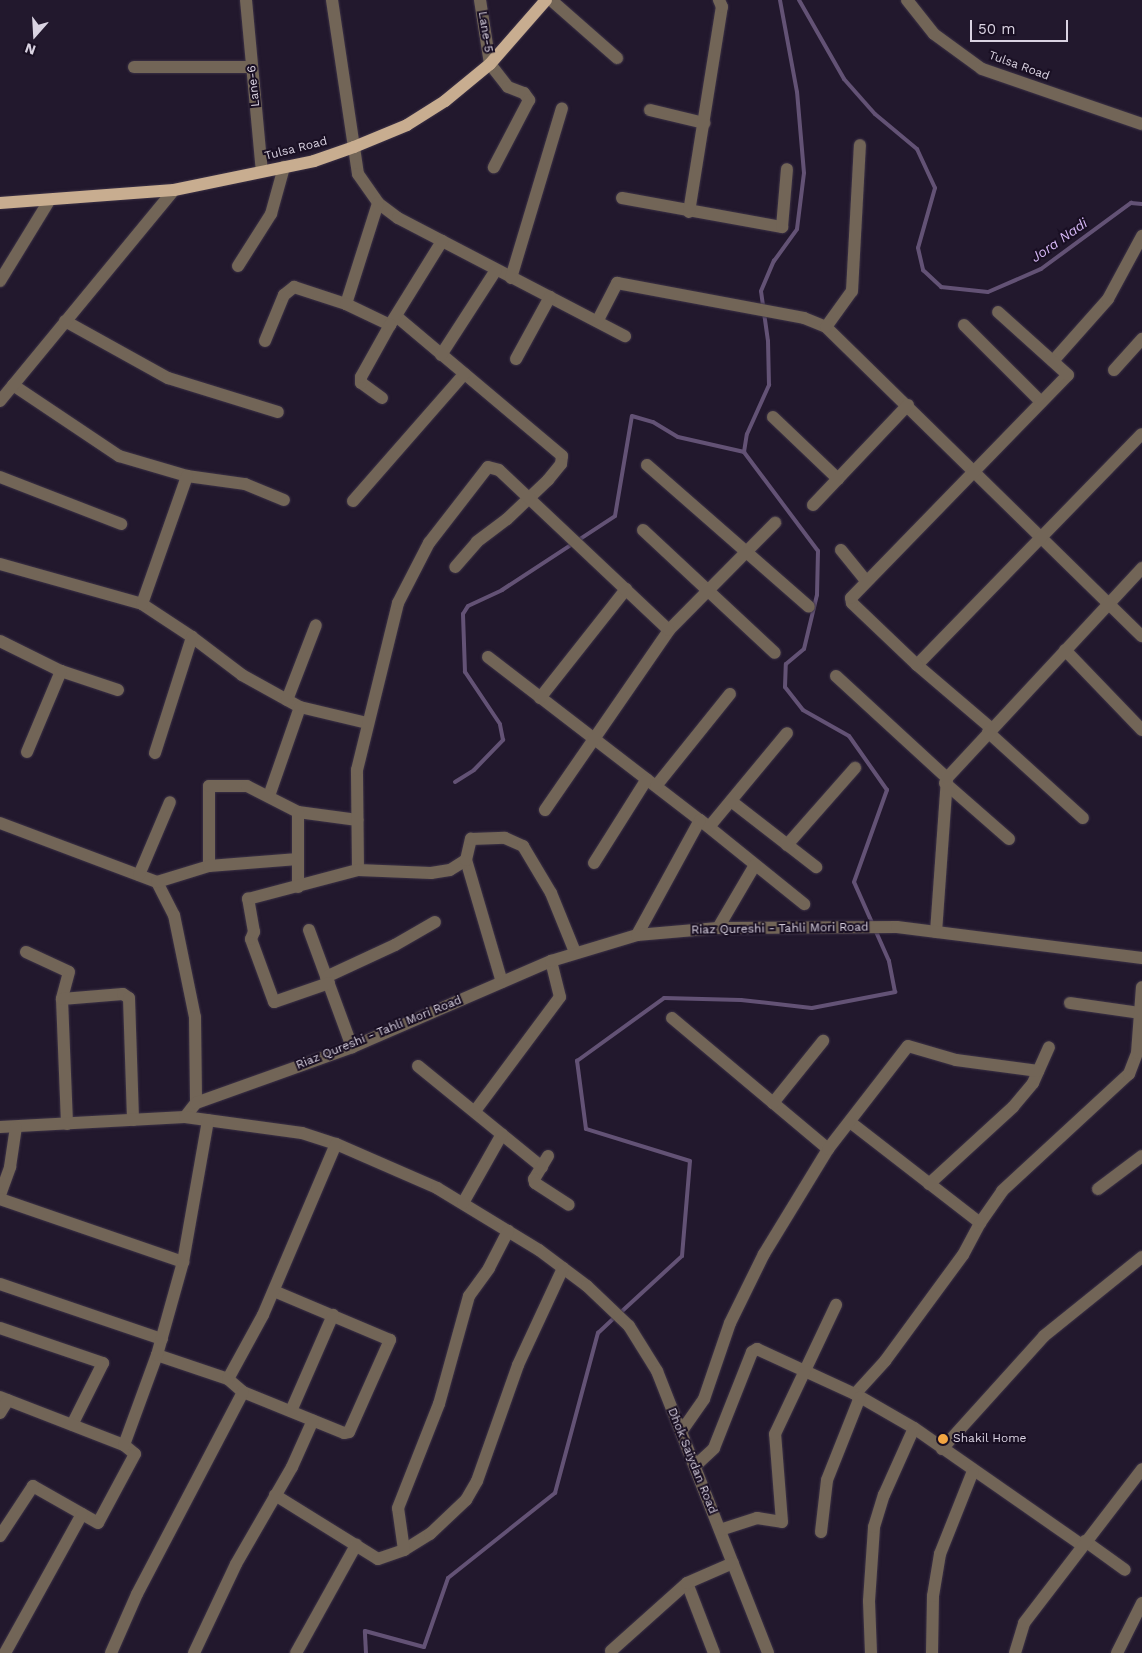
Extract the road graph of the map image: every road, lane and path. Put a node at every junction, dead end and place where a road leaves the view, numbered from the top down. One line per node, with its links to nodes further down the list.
1 (246, 0): 10 (street, Lane-6)
2 (332, 0): 17 (street)
3 (480, 0): 9 (street, Lane-5)
4 (546, 0): 9 (main road, Tulsa Road)
5 (551, 0): 8 (street)
6 (718, 0): 14 (street)
7 (907, 0): 15 (street, Tulsa Road)
8 (617, 58)
9 (490, 64): 17 (main road, Tulsa Road); 19 (street)
10 (252, 67): 11 (street); 21 (street, Lane-6)
11 (134, 68)
12 (562, 108): 32 (street)
13 (650, 110): 14 (street)
14 (704, 123): 27 (street)
15 (1142, 124)
16 (860, 145): 41 (street)
17 (354, 147): 18 (main road, Tulsa Road); 26 (street)
18 (284, 167): 21 (main road, Tulsa Road); 30 (street)
19 (494, 167)
20 (787, 169): 27 (street)
21 (262, 171): 22 (main road, Tulsa Road)
22 (174, 190): 24 (main road, Tulsa Road); 38 (street)
23 (622, 198): 27 (street)
24 (49, 201): 25 (main road, Tulsa Road); 33 (street)
25 (0, 203)
26 (378, 204): 29 (street); 35 (street)
27 (689, 212)
28 (1142, 236): 47 (street)
29 (442, 240): 31 (street); 39 (street)
30 (238, 266)
31 (496, 270): 32 (street); 45 (street)
32 (511, 278): 34 (street)
33 (0, 281)
34 (550, 297): 37 (street); 46 (street)
35 (346, 304): 39 (street); 44 (street)
36 (998, 312): 47 (street)
37 (598, 320): 41 (street); 42 (street)
38 (65, 321): 50 (street); 55 (street)
39 (393, 321): 45 (street); 51 (street)
40 (964, 325): 53 (street)
41 (826, 327): 54 (street)
42 (625, 336)
43 (1142, 339): 48 (street)
44 (265, 341)
45 (441, 355): 49 (street)
46 (516, 359)
47 (1053, 361): 53 (street)
48 (1114, 370)
49 (464, 374): 63 (street); 65 (street)
50 (13, 385): 52 (street); 60 (street)
51 (382, 398)
52 (0, 401)
53 (1041, 402): 59 (street)
54 (908, 405): 59 (street); 62 (street)
55 (278, 412)
56 (773, 417): 62 (street)
57 (1142, 434): 70 (street)
58 (647, 465): 72 (street)
59 (974, 471): 70 (street); 76 (street)
60 (187, 476): 64 (street); 80 (street)
61 (0, 477): 68 (street)
62 (838, 479): 66 (street)
63 (529, 498): 74 (street); 77 (street); 98 (street)
64 (284, 500)
65 (353, 501)
66 (813, 505)
67 (776, 523): 72 (street)
68 (121, 524)
69 (643, 530): 78 (street)
70 (1041, 537): 79 (street); 90 (street)
71 (841, 550): 76 (street)
72 (747, 552): 78 (street); 81 (street)
73 (0, 564): 80 (street)
74 (455, 567)
75 (1142, 568): 79 (street)
76 (866, 581): 90 (street)
77 (626, 589): 83 (street); 95 (street)
78 (709, 592): 83 (street); 88 (street)
79 (1108, 602): 84 (street); 87 (street)
80 (142, 604): 85 (street)
81 (809, 606)
82 (316, 625): 96 (street)
83 (669, 630): 102 (street)
84 (1142, 636)
85 (192, 637): 96 (street); 104 (street)
86 (0, 641): 91 (street)
87 (1065, 650): 99 (street); 100 (street)
88 (776, 653)
89 (488, 657): 95 (street)
90 (917, 665): 100 (street)
91 (61, 671): 93 (street); 103 (street)
92 (836, 676): 106 (street)
93 (118, 690)
94 (730, 694): 107 (street)
95 (540, 698): 102 (street)
96 (287, 700): 97 (street)
97 (300, 707): 98 (street); 108 (street)
98 (367, 723): 114 (street)
99 (1142, 730)
100 (990, 731): 106 (street); 113 (street)
101 (786, 733): 109 (street)
102 (594, 739): 107 (street); 111 (street)
103 (27, 752)
104 (154, 753)
105 (855, 768): 118 (street)
106 (946, 780): 117 (street); 133 (street)
107 (651, 783): 116 (street); 121 (street)
108 (269, 796): 112 (street); 123 (street)
109 (731, 801): 116 (street); 118 (street)
110 (170, 802): 126 (street)
111 (545, 810)
112 (298, 812): 114 (street); 119 (street)
113 (1083, 818)
114 (357, 820): 125 (street)
115 (0, 822): 126 (street)
116 (704, 824): 122 (street); 134 (street)
117 (1009, 839)
118 (787, 845): 124 (street)
119 (298, 860): 123 (street); 128 (street)
120 (466, 860): 125 (street); 136 (street); 140 (street)
121 (594, 863)
122 (755, 865): 129 (street); 131 (street)
123 (209, 866): 127 (street)
124 (816, 867)
125 (358, 870): 128 (street)
126 (139, 875): 127 (street)
127 (157, 882): 152 (street)
128 (298, 887): 139 (street)
129 (804, 904)
130 (435, 922): 139 (street)
131 (718, 928): 133 (street, Riaz Qureshi - Tahli Mori Road); 134 (street, Riaz Qureshi - Tahli Mori Road)
132 (309, 930): 139 (street)
133 (936, 932): 137 (street, Riaz Qureshi - Tahli Mori Road)
134 (637, 935): 136 (street, Riaz Qureshi - Tahli Mori Road)
135 (26, 952): 142 (street)
136 (575, 952): 138 (street, Riaz Qureshi - Tahli Mori Road)
137 (1142, 958)
138 (551, 961): 140 (street, Riaz Qureshi - Tahli Mori Road); 154 (street)
139 (328, 980): 148 (street)
140 (502, 982): 148 (street, Riaz Qureshi - Tahli Mori Road)
141 (1142, 987): 144 (street)
142 (62, 999): 156 (street); 159 (street)
143 (1070, 1003): 144 (street)
144 (1140, 1013): 147 (street)
145 (672, 1018): 153 (street)
146 (823, 1041): 153 (street)
147 (1140, 1042): 172 (street)
148 (352, 1047): 152 (street, Riaz Qureshi - Tahli Mori Road)
149 (1049, 1047): 151 (street)
150 (418, 1066): 154 (street)
151 (1038, 1071): 158 (street); 166 (street)
152 (196, 1103): 155 (street)
153 (773, 1103): 164 (street)
154 (475, 1111): 162 (street)
155 (185, 1117): 156 (street, Dhok Saiydan Road); 157 (street, Dhok Saiydan Road)
156 (133, 1120): 159 (street, Dhok Saiydan Road)
157 (208, 1120): 163 (street, Dhok Saiydan Road); 175 (street)
158 (850, 1122): 164 (street); 166 (street)
159 (67, 1124): 161 (street, Dhok Saiydan Road)
160 (0, 1127): 161 (street, Dhok Saiydan Road)
161 (16, 1127): 168 (street)
162 (502, 1134): 170 (street); 171 (street)
163 (336, 1144): 170 (street, Dhok Saiydan Road); 178 (street)
164 (828, 1149): 194 (street)
165 (1142, 1156): 167 (street)
166 (929, 1184): 172 (street)
167 (1098, 1189)
168 (0, 1195)
169 (0, 1199): 175 (street)
170 (463, 1204): 173 (street, Dhok Saiydan Road)
171 (569, 1206)
172 (980, 1223): 187 (street)
173 (508, 1231): 176 (street, Dhok Saiydan Road); 207 (street)
174 (1142, 1257): 196 (street)
175 (182, 1262): 182 (street)
176 (564, 1268): 194 (street, Dhok Saiydan Road); 207 (street)
177 (0, 1284): 182 (street)
178 (274, 1291): 180 (street); 185 (street)
179 (836, 1305): 184 (street)
180 (333, 1315): 189 (street); 191 (street)
181 (0, 1328): 192 (street)
182 (162, 1339): 183 (street)
183 (158, 1355): 185 (street); 195 (street)
184 (804, 1371): 187 (street); 197 (street); 202 (street)
185 (228, 1379): 186 (street)
186 (243, 1392): 189 (street); 214 (street)
187 (857, 1396): 193 (street); 203 (street)
188 (4, 1398): 190 (street); 192 (street)
189 (291, 1411): 191 (street)
190 (0, 1413)
191 (313, 1420): 200 (street)
192 (72, 1425): 195 (street)
193 (914, 1428): 196 (street); 219 (street)
194 (681, 1432): 197 (street, Dhok Saiydan Road)
195 (124, 1445): 201 (street)
196 (942, 1449): 199 (street)
197 (694, 1466): 202 (street, Dhok Saiydan Road)
198 (1142, 1469): 205 (street)
199 (973, 1471): 205 (street); 220 (street)
200 (276, 1495): 206 (street); 215 (street)
201 (82, 1514): 204 (street); 213 (street)
202 (720, 1530): 208 (street, Dhok Saiydan Road)
203 (821, 1532)
204 (0, 1536)
205 (1084, 1543): 209 (street); 221 (street)
206 (356, 1545): 207 (street); 216 (street)
207 (404, 1550)
208 (733, 1563): 210 (street); 218 (street, Dhok Saiydan Road)
209 (1125, 1570)
210 (688, 1583): 212 (street); 217 (street)
211 (1142, 1603): 222 (street)
212 (611, 1651)
213 (5, 1653)
214 (111, 1653)
215 (194, 1653)
216 (296, 1653)
217 (714, 1653)
218 (768, 1653)
219 (871, 1653)
220 (932, 1653)
221 (1015, 1653)
222 (1117, 1653)

